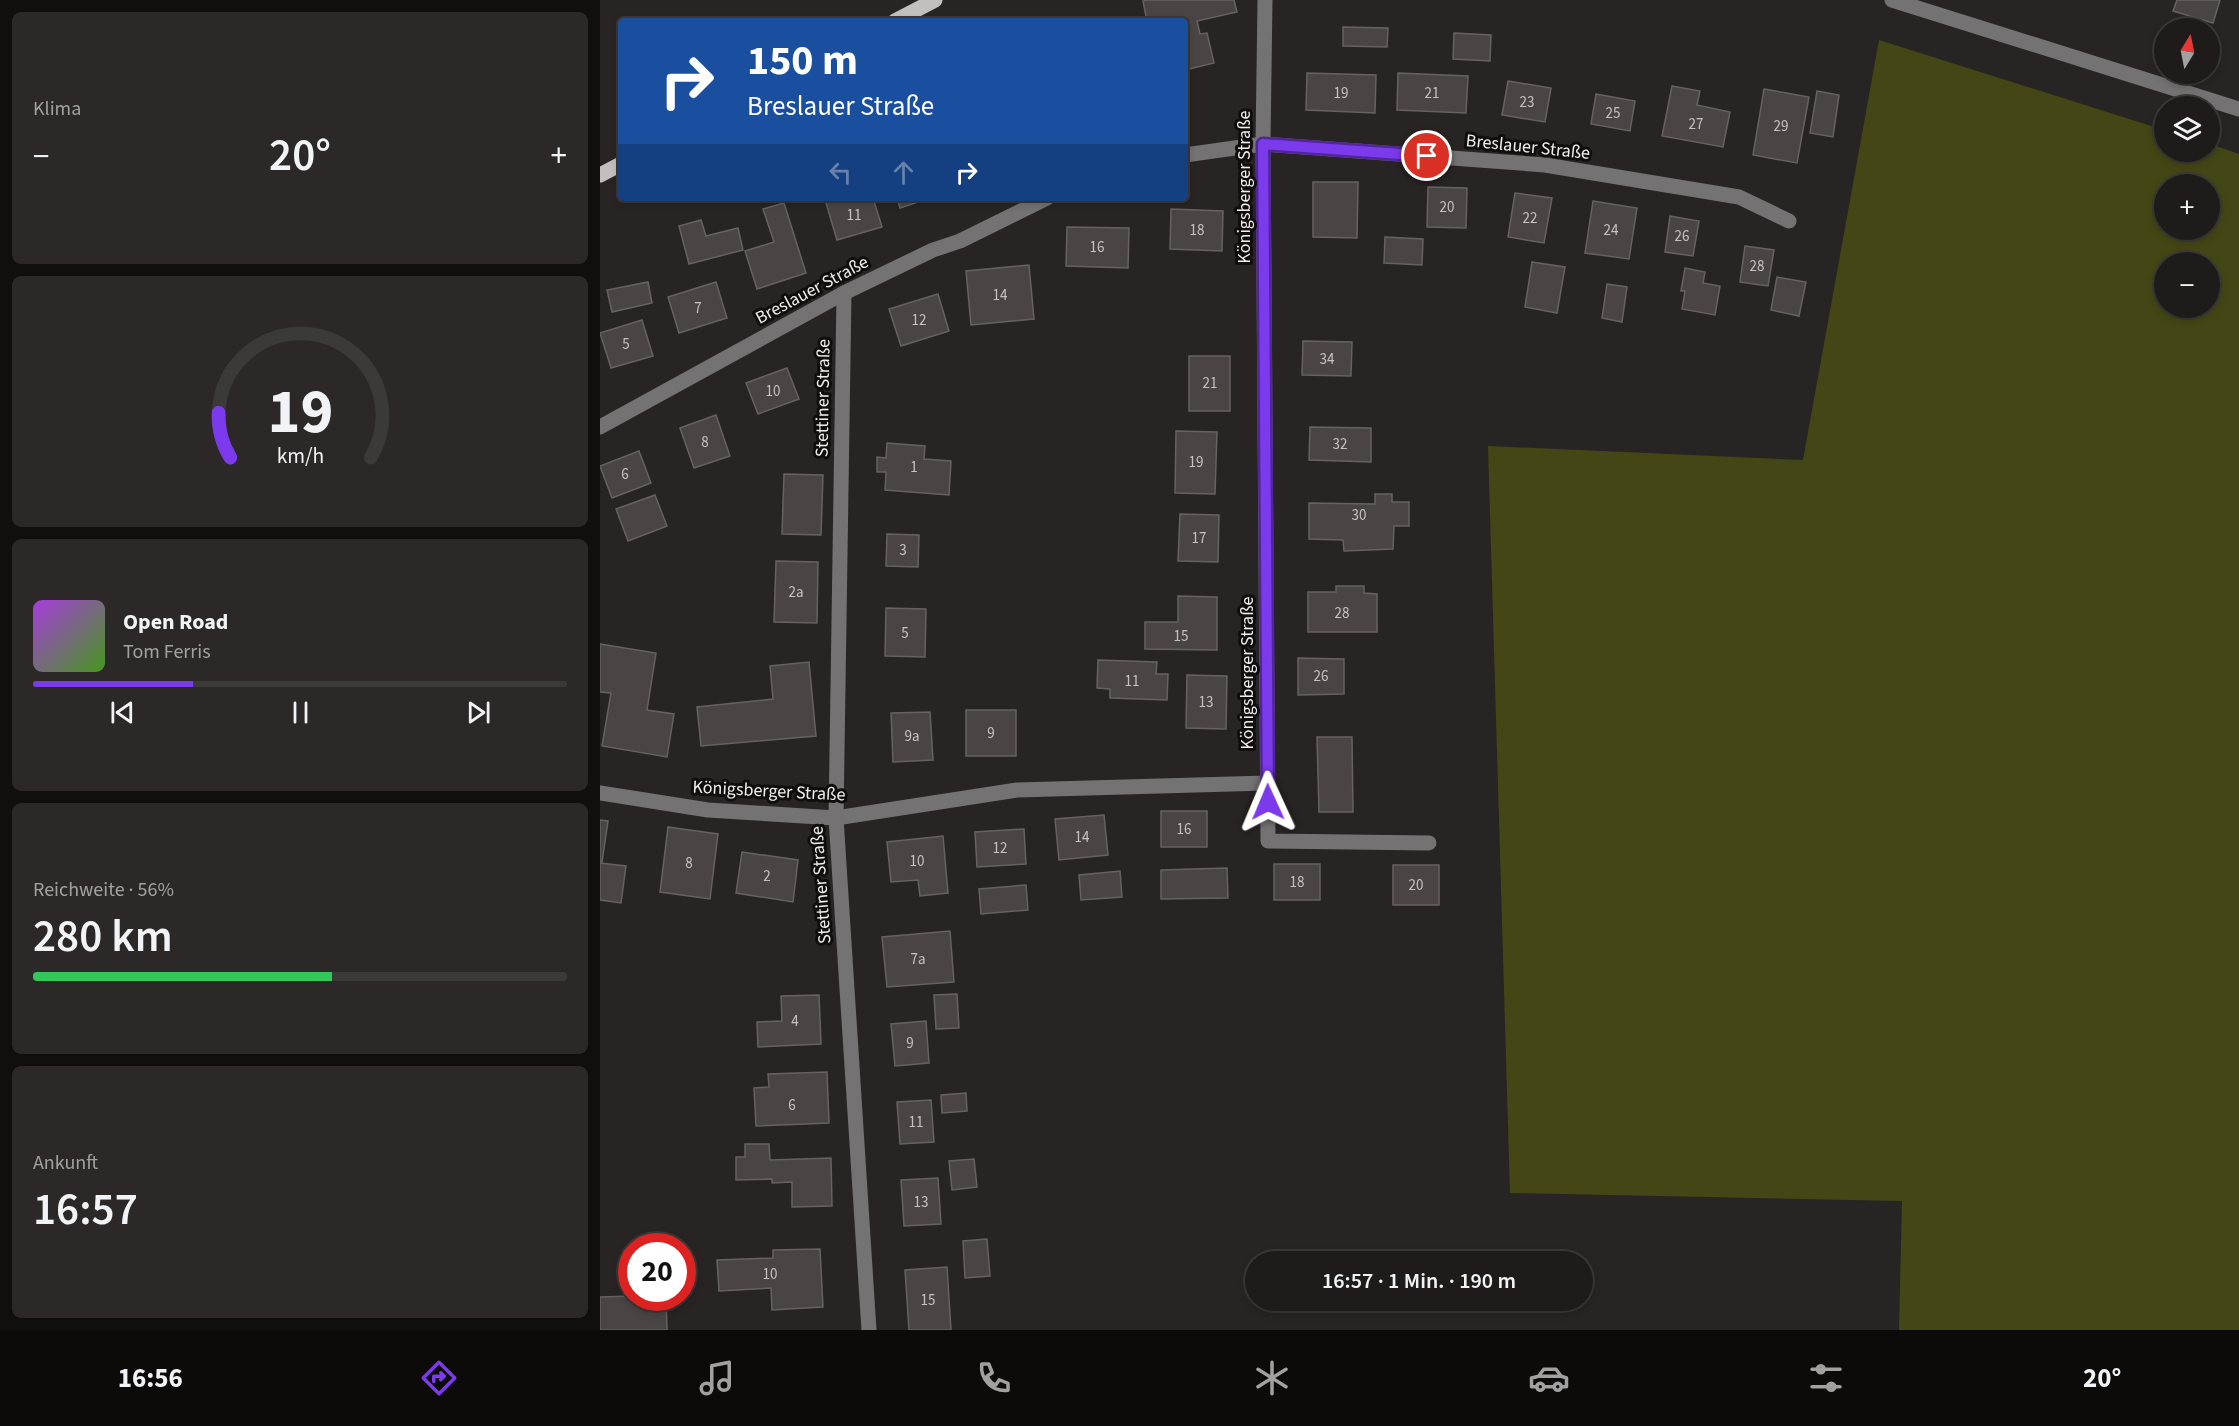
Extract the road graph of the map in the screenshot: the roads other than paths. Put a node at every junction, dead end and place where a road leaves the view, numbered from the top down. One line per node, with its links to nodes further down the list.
1 (935, 0): 4 (main road)
2 (1265, 0): 6 (street, Königsberger Straße)
3 (1892, 0): 5 (street)
4 (901, 18)
5 (2239, 109)
6 (1263, 144): 7 (street, Breslauer Straße); 11 (street, Breslauer Straße); 14 (street, Königsberger Straße)
7 (1188, 155)
8 (618, 166): 9 (main road)
9 (600, 175)
10 (1041, 201): 12 (street, Breslauer Straße)
11 (1789, 221)
12 (844, 293): 13 (street, Breslauer Straße); 16 (street, Stettiner Straße)
13 (600, 427)
14 (1267, 783): 16 (street, Königsberger Straße); 17 (street)
15 (600, 793): 16 (street, Königsberger Straße)
16 (836, 818): 18 (street, Stettiner Straße)
17 (1429, 843)
18 (869, 1330)

